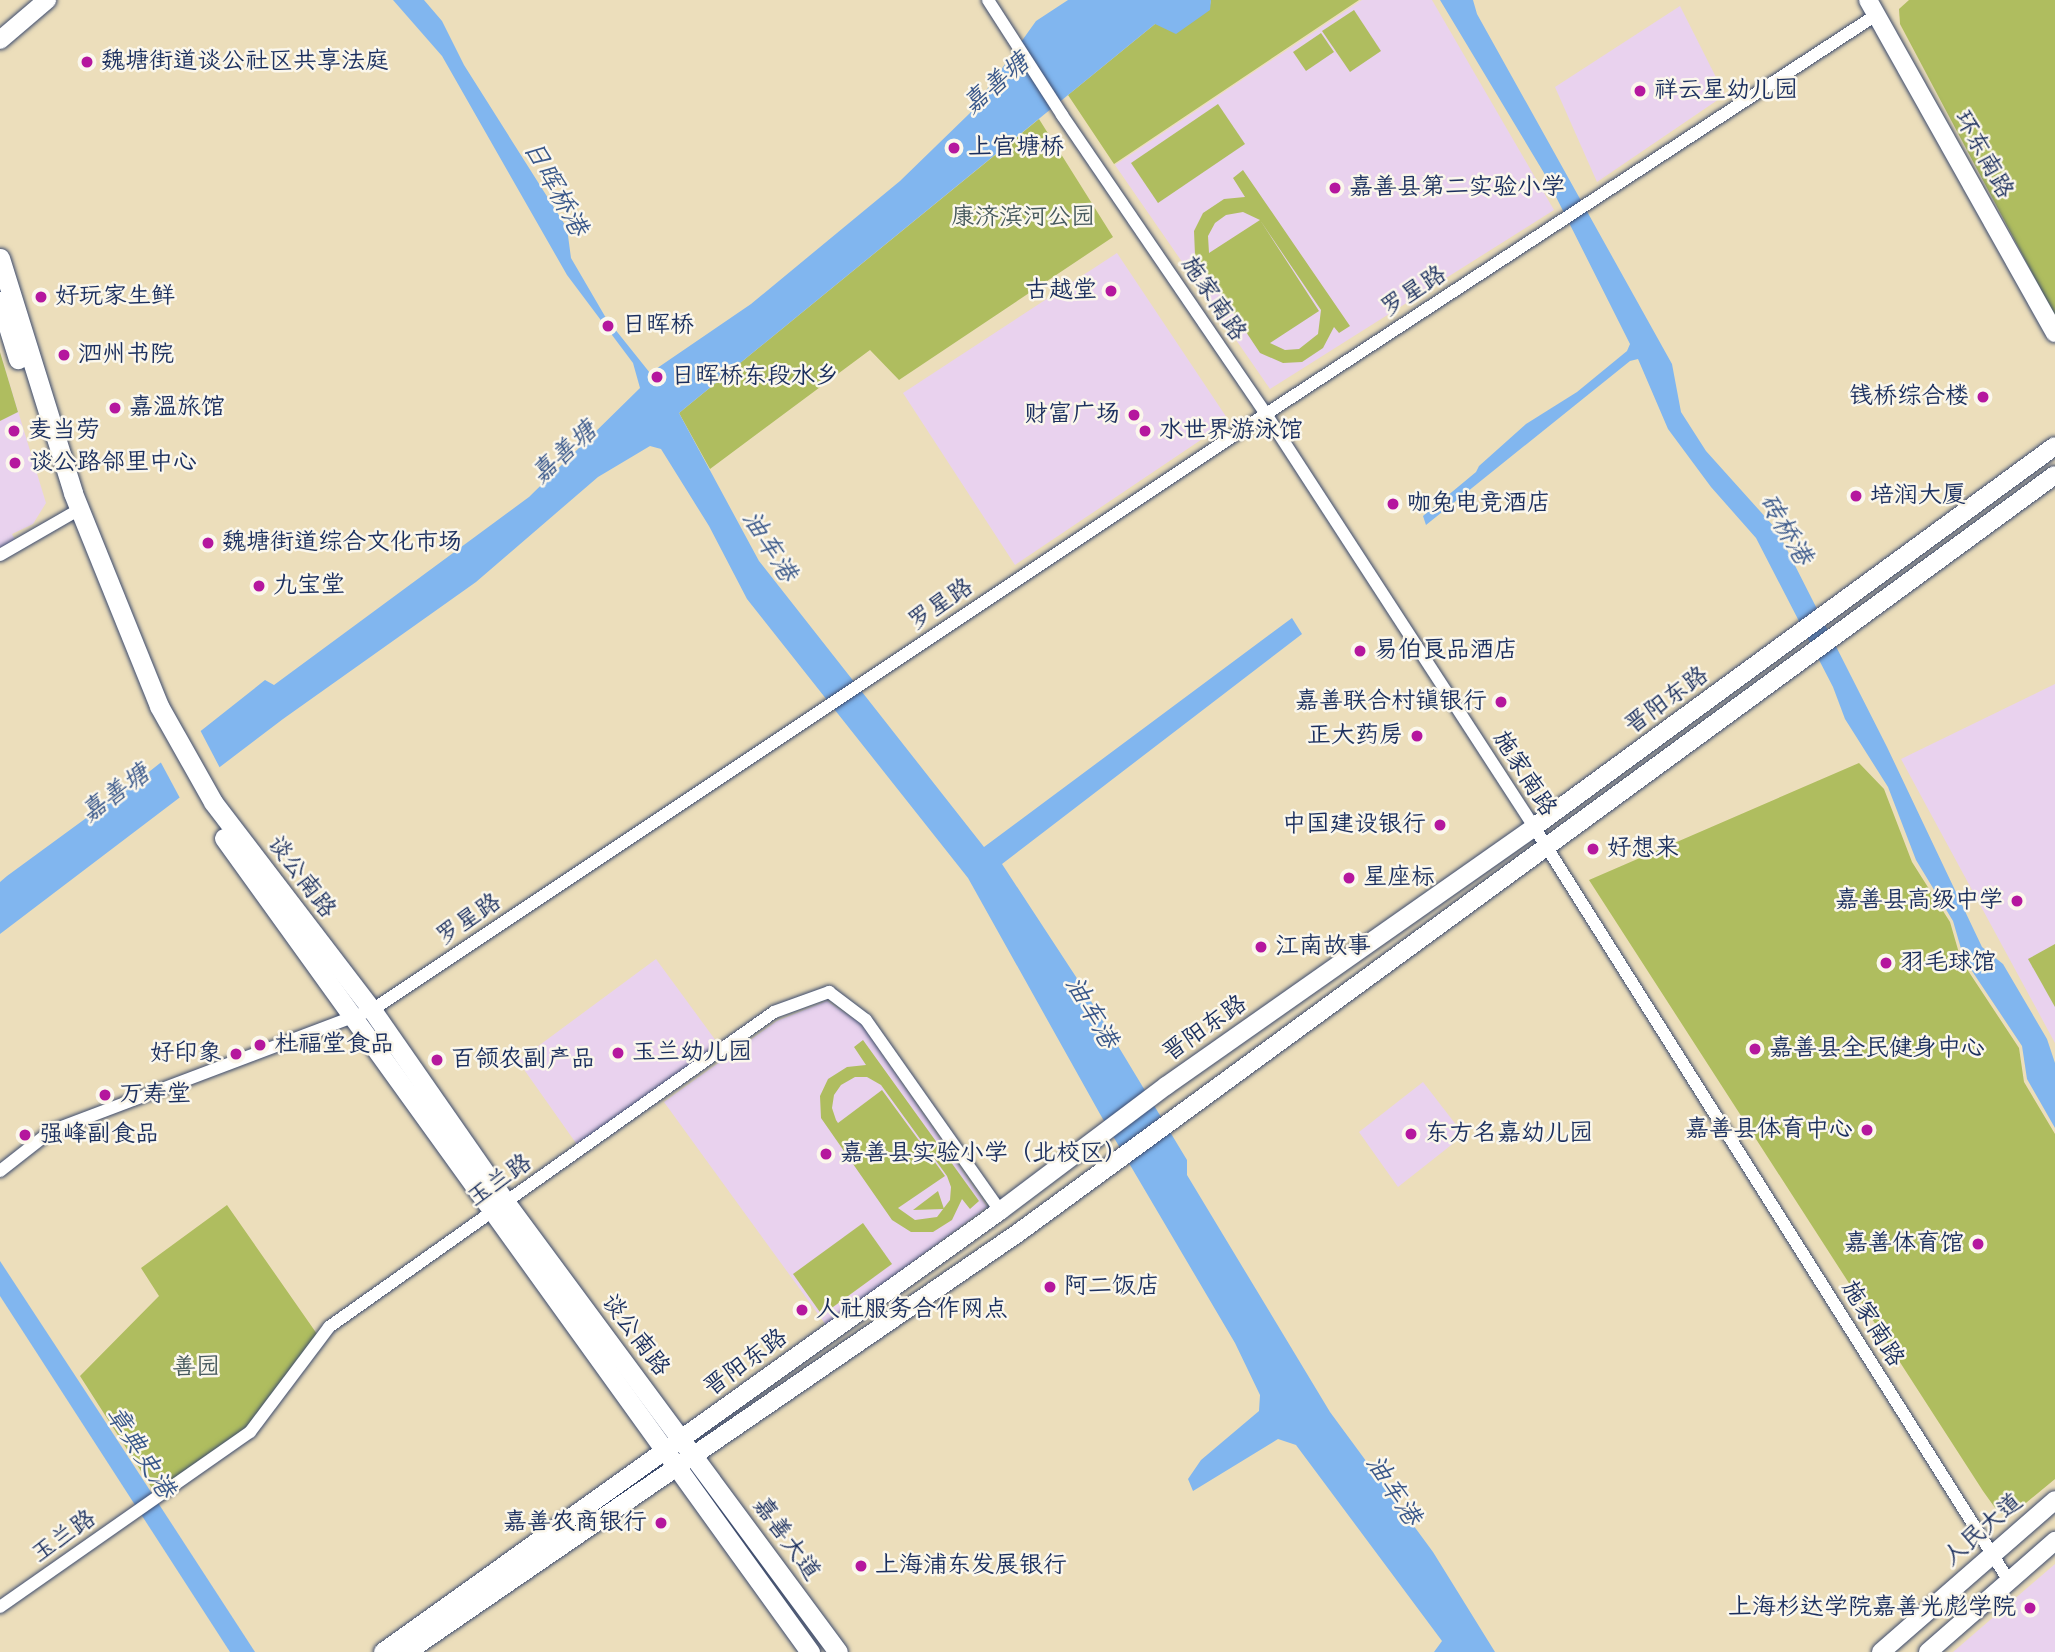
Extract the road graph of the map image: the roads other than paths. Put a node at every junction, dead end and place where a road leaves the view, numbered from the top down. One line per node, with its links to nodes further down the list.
1 (32, 0): 5 (main road)
2 (47, 0): 6 (main road)
3 (988, 0): 10 (street, 施家南路)
4 (1872, 7): 9 (main road, 环东南路); 10 (street, 罗星路)
5 (0, 24)
6 (0, 40)
7 (0, 258): 13 (main road, 谈公南路)
8 (0, 301): 13 (main road, 谈公南路)
9 (2055, 333)
10 (1266, 414): 15 (street, 施家南路); 17 (street, 罗星路)
11 (2055, 446): 15 (main road, 晋阳东路)
12 (2055, 475): 16 (main road, 晋阳东路)
13 (74, 511): 14 (street); 17 (main road, 谈公南路)
14 (0, 555)
15 (1534, 827): 16 (street, 施家南路); 20 (main road, 晋阳东路)
16 (1546, 847): 22 (main road, 晋阳东路); 26 (street, 施家南路)
17 (363, 1014): 18 (street, 罗星路); 19 (main road, 谈公南路)
18 (0, 1171)
19 (499, 1208): 20 (street, 玉兰路); 21 (main road, 谈公南路); 23 (main road, 谈公南路); 28 (street, 玉兰路)
20 (1000, 1211): 21 (main road, 晋阳东路)
21 (682, 1438): 22 (main road, 谈公南路); 23 (main road, 晋阳东路)
22 (695, 1455): 23 (main road, 晋阳东路); 32 (main road, 嘉善大道)
23 (672, 1458): 29 (main road, 晋阳东路); 30 (main road, 晋阳东路); 31 (main road, 嘉善大道)
24 (2055, 1500): 26 (main road, 人民大道)
25 (2055, 1541): 27 (main road)
26 (1993, 1555): 27 (street, 施家南路); 33 (main road, 人民大道)
27 (2009, 1581): 34 (main road)
28 (0, 1607)
29 (383, 1652)
30 (407, 1652)
31 (810, 1652)
32 (838, 1652)
33 (1881, 1652)
34 (1928, 1652)

